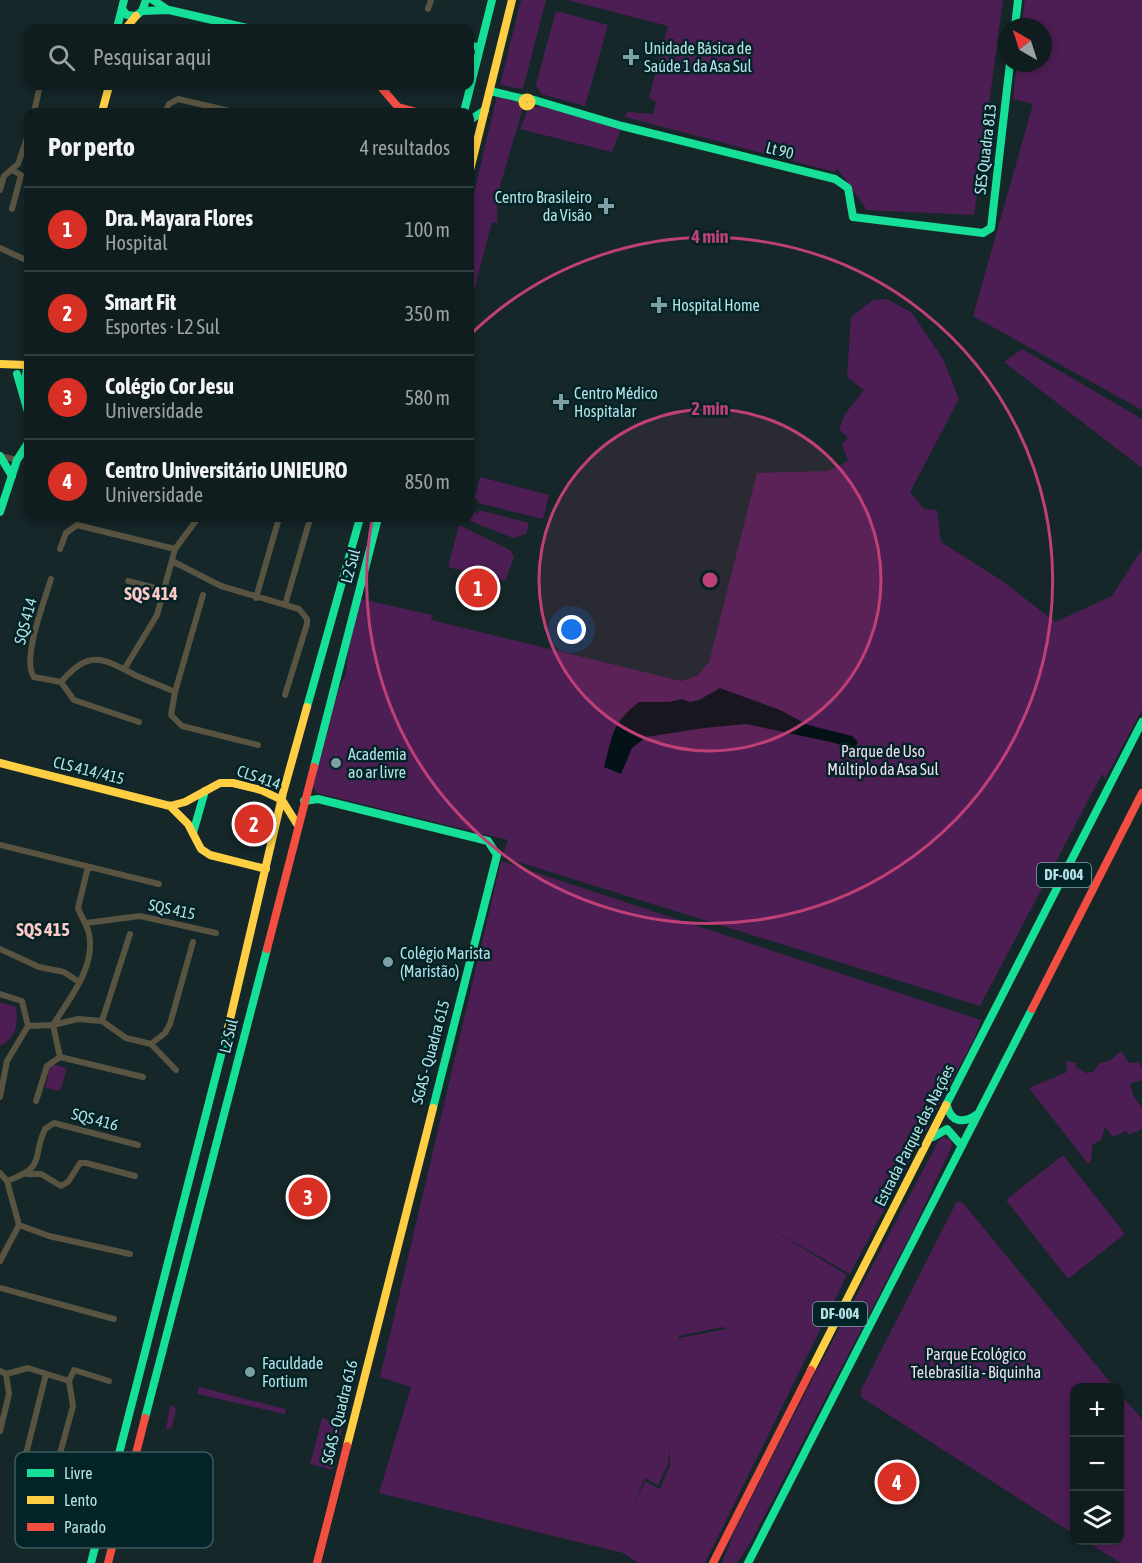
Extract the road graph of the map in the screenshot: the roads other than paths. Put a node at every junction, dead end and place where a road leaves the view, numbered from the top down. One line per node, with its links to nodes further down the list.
1 (146, 0): 10 (main road)
2 (153, 0): 9 (main road)
3 (430, 0): 8 (street)
4 (492, 0): 16 (main road)
5 (512, 0): 23 (main road)
6 (1018, 0): 11 (main road)
7 (123, 4): 10 (main road); 12 (main road)
8 (428, 9)
9 (169, 10): 10 (main road); 14 (main road)
10 (139, 14): 13 (main road)
11 (1016, 18)
12 (118, 24)
13 (130, 24)
14 (230, 24)
15 (474, 46): 16 (main road)
16 (480, 47): 17 (main road)
17 (474, 71)
18 (1009, 72): 38 (main road, SES Quadra 813)
19 (39, 90): 24 (street)
20 (108, 90): 25 (main road)
21 (383, 90): 28 (main road)
22 (469, 90): 29 (main road)
23 (490, 91): 30 (main road); 38 (main road, Lt 90)
24 (35, 108)
25 (103, 108)
26 (167, 108): 27 (street)
27 (217, 108)
28 (402, 108)
29 (465, 108)
30 (485, 110): 31 (main road); 33 (main road)
31 (474, 117)
32 (24, 151): 34 (street)
33 (474, 154)
34 (12, 170): 35 (street); 37 (street)
35 (2, 176): 36 (street)
36 (0, 190)
37 (12, 209)
38 (983, 233)
39 (0, 248): 40 (street)
40 (24, 259)
41 (2, 364): 42 (main road); 43 (main road)
42 (24, 364)
43 (16, 374): 44 (main road); 45 (main road)
44 (24, 379)
45 (24, 399)
46 (24, 449): 48 (main road)
47 (0, 456): 48 (street); 49 (main road)
48 (17, 460): 49 (main road)
49 (12, 476): 50 (main road)
50 (0, 512)
51 (195, 522): 57 (street)
52 (278, 522): 63 (street)
53 (309, 522): 64 (street)
54 (359, 522): 71 (main road, L2 Sul)
55 (377, 522): 73 (main road, L2 Sul)
56 (60, 549): 57 (street)
57 (176, 549): 58 (street)
58 (172, 561): 61 (street); 63 (street)
59 (51, 579): 66 (street, SQS 414)
60 (128, 581): 61 (street)
61 (163, 590): 65 (street)
62 (203, 595): 67 (street)
63 (256, 598): 64 (street)
64 (285, 605): 68 (street)
65 (125, 668): 66 (street); 67 (street)
66 (61, 682): 69 (street)
67 (175, 692): 72 (street)
68 (285, 695)
69 (139, 722)
70 (1141, 726): 107 (main road, Estrada Parque das Nações / DF-004)
71 (298, 744): 73 (main road); 79 (main road, L2 Sul)
72 (258, 745)
73 (312, 745): 75 (main road, L2 Sul)
74 (0, 763): 81 (main road, CLS 414/415)
75 (307, 787): 78 (main road); 80 (main road, L2 Sul)
76 (205, 791): 79 (main road, CLS 414); 81 (main road, CLS 414); 83 (main road)
77 (1142, 793): 108 (main road, DF-004)
78 (318, 799): 80 (main road, SGAS - Quadra 615); 119 (main road, SGAS - Quadra 615)
79 (282, 800): 82 (main road, CLS 414); 86 (main road, L2 Sul)
80 (304, 801): 82 (main road, L2 Sul)
81 (170, 806): 83 (main road)
82 (297, 824): 92 (main road, L2 Sul)
83 (193, 833): 86 (main road)
84 (0, 845): 85 (street, SQS 415)
85 (88, 867): 87 (street, SQS 415); 88 (street)
86 (266, 869): 89 (main road, L2 Sul)
87 (159, 884)
88 (86, 923): 90 (street, SQS 415); 95 (street)
89 (252, 928): 92 (main road); 122 (main road, L2 Sul)
90 (216, 933)
91 (130, 934): 97 (street)
92 (269, 934): 123 (main road, L2 Sul)
93 (193, 942): 100 (street, SQS 415)
94 (0, 949): 95 (street)
95 (79, 982): 98 (street)
96 (0, 994): 99 (street)
97 (102, 1021): 98 (street); 100 (street)
98 (53, 1025): 99 (street); 101 (street)
99 (28, 1026): 102 (street)
100 (151, 1044): 103 (street)
101 (60, 1057): 104 (street); 106 (street)
102 (4, 1060): 105 (street)
103 (176, 1070)
104 (143, 1077)
105 (0, 1097)
106 (36, 1101)
107 (947, 1106): 108 (main road); 109 (main road, Estrada Parque das Nações / DF-004)
108 (977, 1115): 111 (main road, DF-004)
109 (931, 1139): 111 (main road); 138 (main road, Estrada Parque das Nações / DF-004)
110 (138, 1144): 113 (street, SQS 416)
111 (961, 1145): 139 (main road, DF-004)
112 (0, 1173): 115 (street)
113 (24, 1175): 114 (street); 115 (street)
114 (135, 1176)
115 (7, 1181): 116 (street)
116 (19, 1226): 117 (street); 118 (street)
117 (129, 1254)
118 (0, 1261)
119 (391, 1269): 137 (main road, SGAS - Quadra 616)
120 (0, 1288): 121 (street)
121 (114, 1319)
122 (153, 1328): 123 (main road); 131 (main road, L2 Sul)
123 (168, 1331): 132 (main road, L2 Sul)
124 (3, 1373): 125 (street); 128 (street)
125 (46, 1374): 126 (street); 129 (street)
126 (69, 1381): 127 (street); 130 (street)
127 (109, 1381)
128 (0, 1431)
129 (26, 1452)
130 (60, 1452)
131 (121, 1452)
132 (137, 1452)
133 (95, 1548): 135 (main road, L2 Sul)
134 (112, 1548): 136 (main road, L2 Sul)
135 (91, 1563)
136 (108, 1563)
137 (317, 1563)
138 (713, 1563)
139 (748, 1563)

